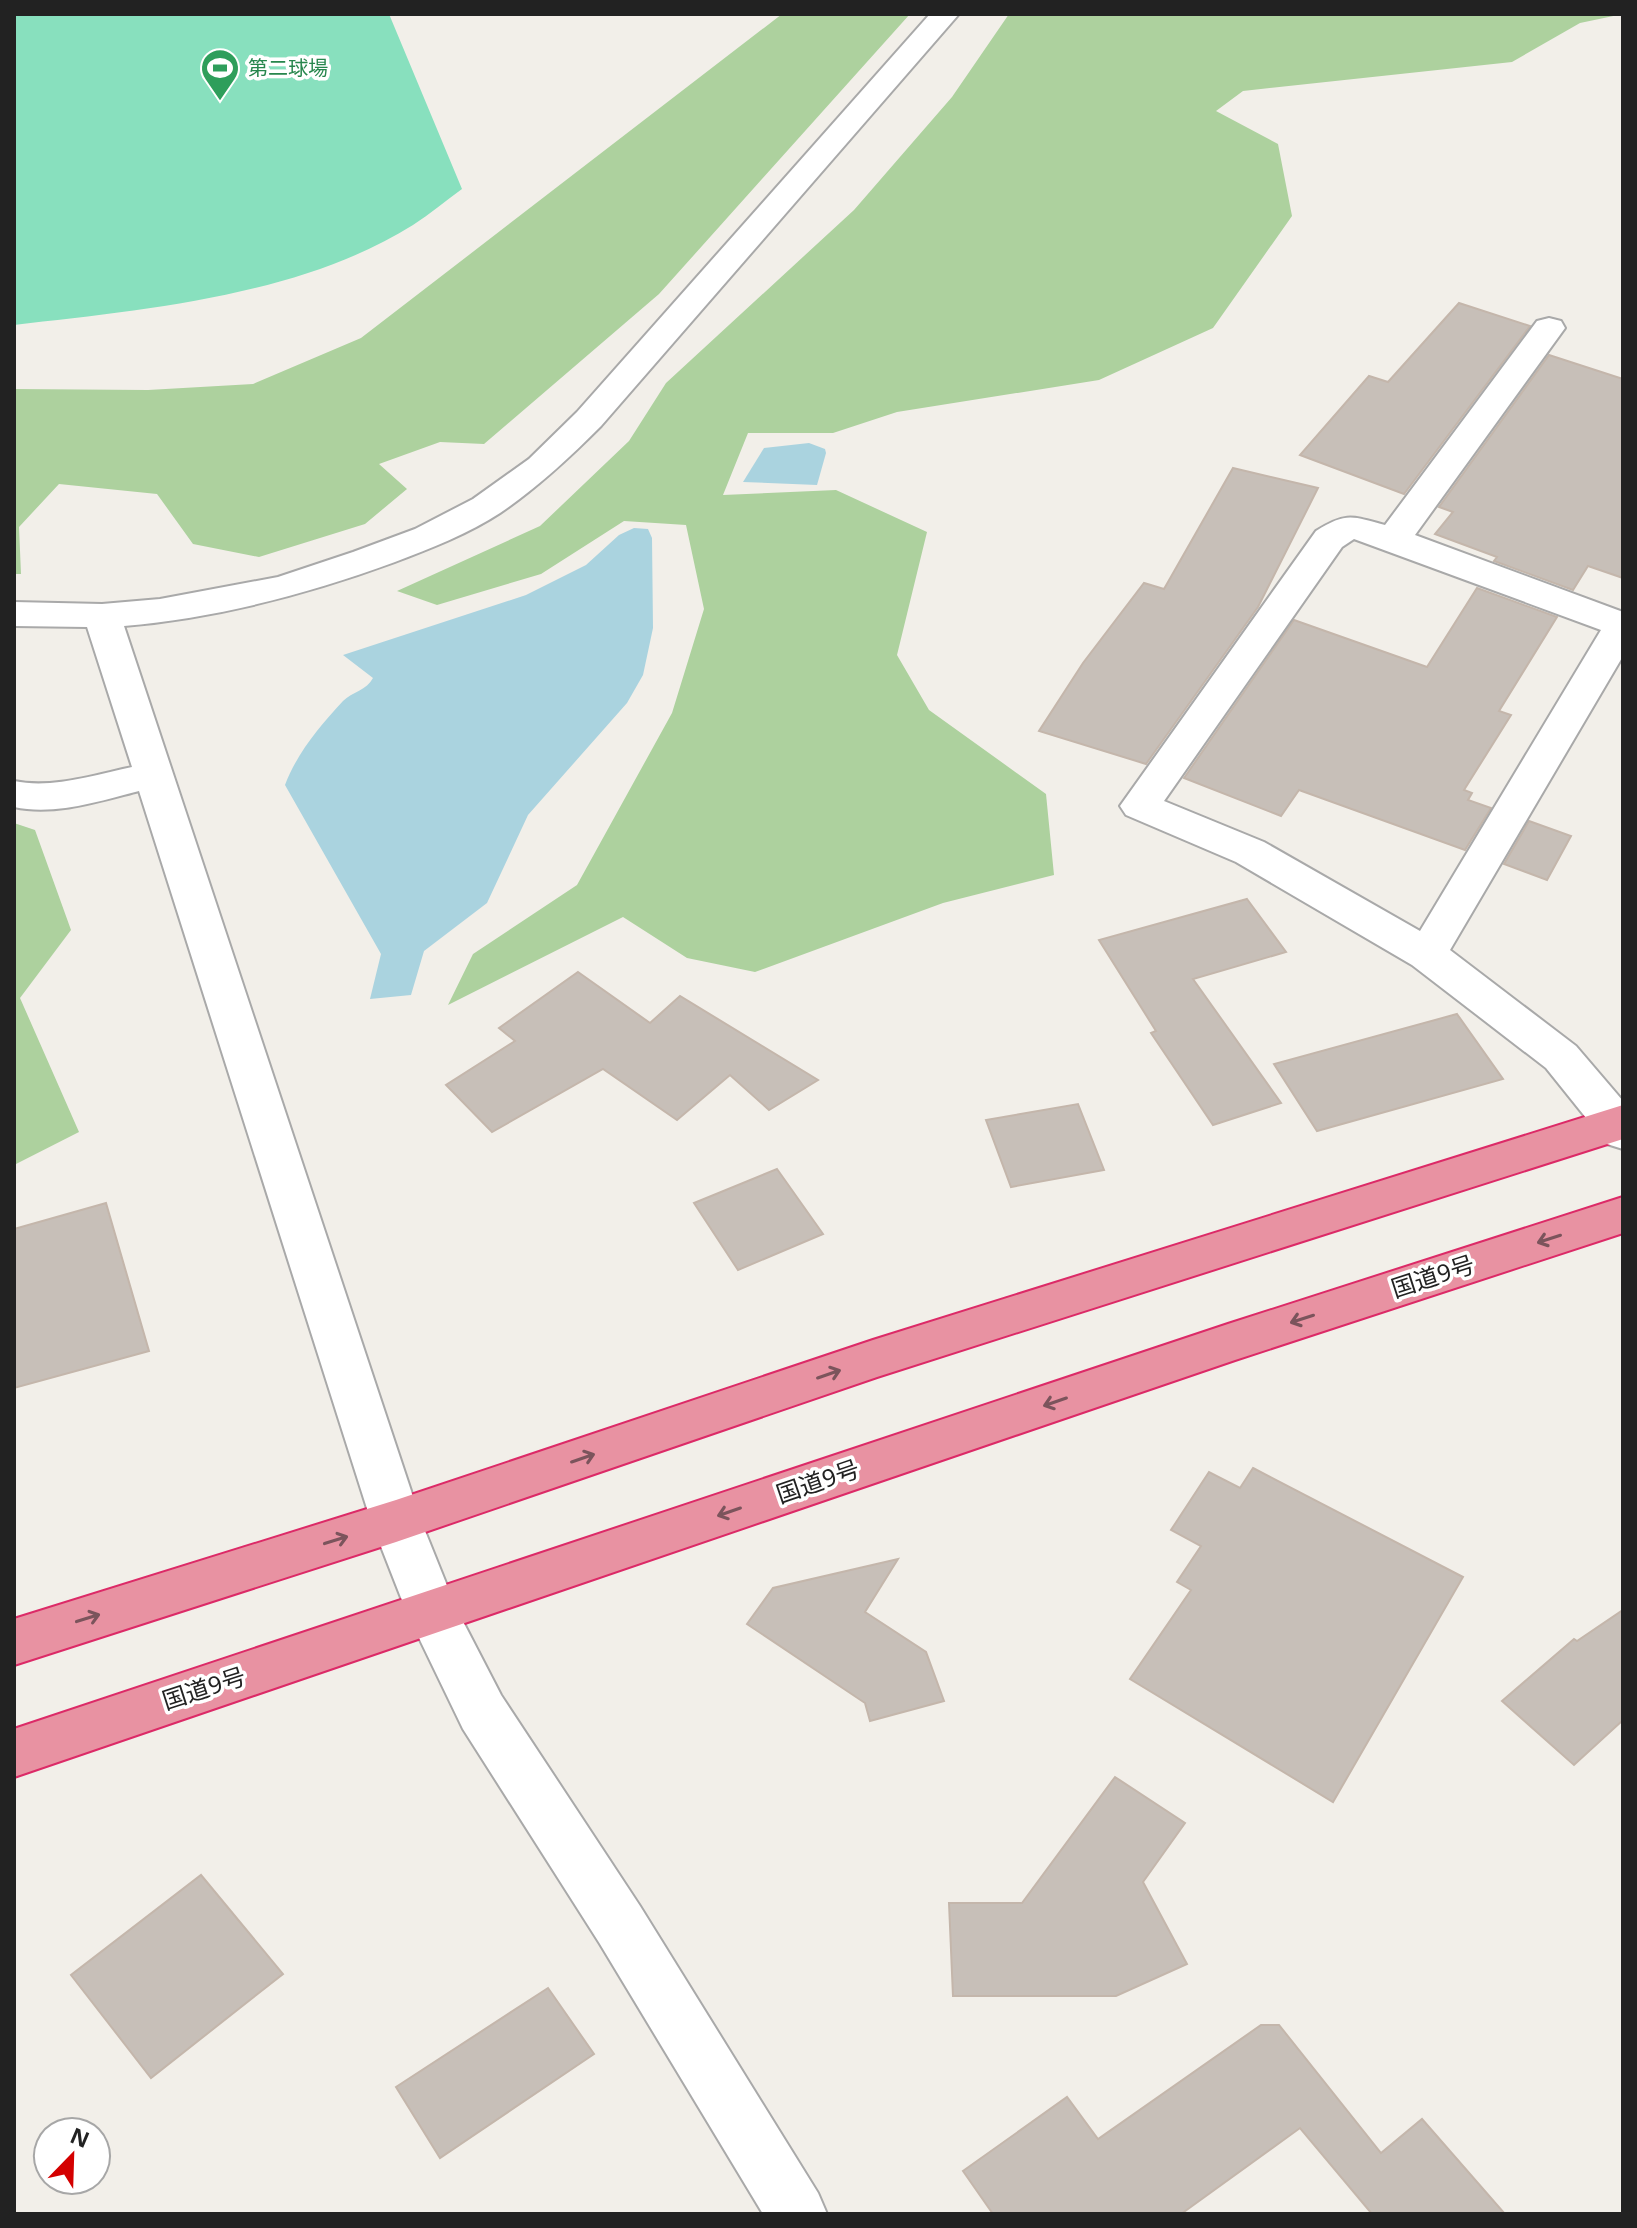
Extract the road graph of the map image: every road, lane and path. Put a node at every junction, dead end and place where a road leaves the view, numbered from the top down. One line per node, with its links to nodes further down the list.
1 (945, 14): 5 (street)
2 (1549, 328): 3 (street)
3 (1393, 539): 6 (street); 9 (street)
4 (14, 614): 5 (street)
5 (102, 616): 7 (street)
6 (1623, 625): 9 (street)
7 (154, 775): 8 (street); 12 (street)
8 (14, 794)
9 (1427, 954): 10 (street)
10 (1621, 1126): 12 (highway, one-way to 10)
11 (1623, 1215): 13 (highway, 国道9号, one-way to 13)
12 (396, 1521): 13 (street); 14 (highway, one-way to 12)
13 (433, 1613): 15 (highway, 国道9号); 16 (street)
14 (14, 1642)
15 (14, 1753)
16 (797, 2214)

